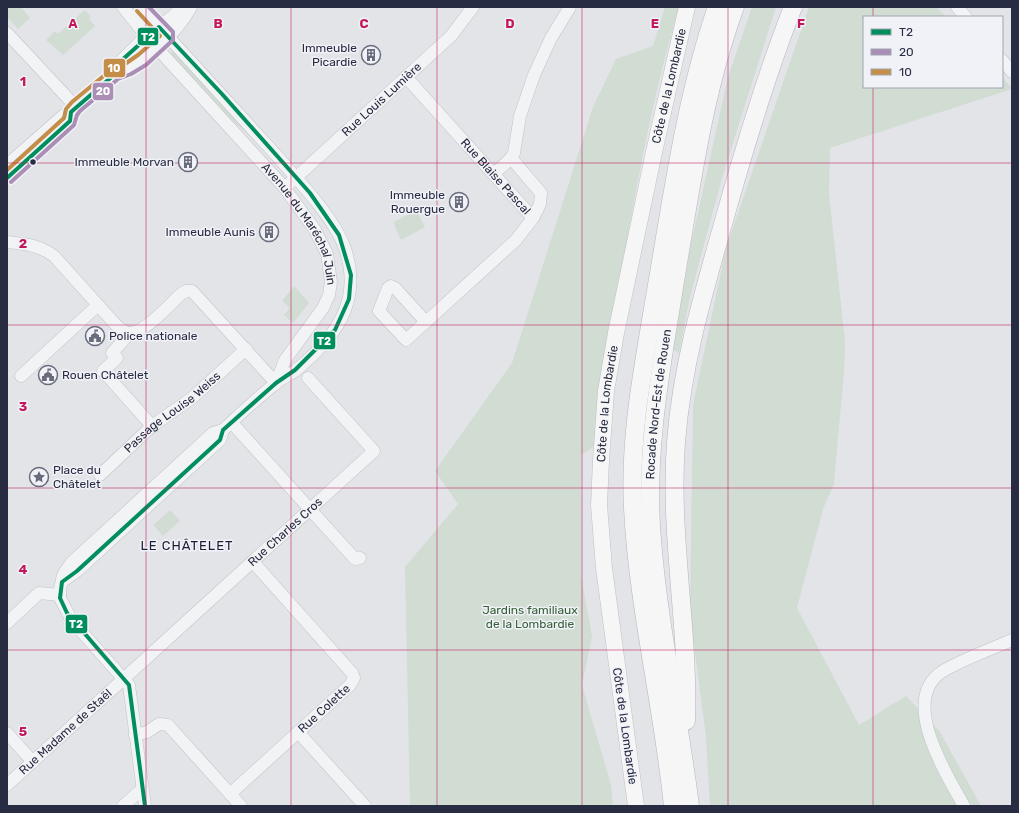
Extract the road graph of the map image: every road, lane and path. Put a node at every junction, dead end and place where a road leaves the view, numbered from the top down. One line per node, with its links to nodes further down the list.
1 (123, 7): 15 (street, Avenue du Maréchal Juin)
2 (141, 7): 13 (street, Avenue du Maréchal Juin)
3 (184, 7): 13 (street)
4 (191, 7): 13 (street)
5 (473, 7): 20 (street, Rue Louis Lumière)
6 (570, 7): 22 (street)
7 (687, 7): 59 (main road, Côte de la Lombardie)
8 (717, 7): 60 (highway, Rocade Nord-Est de Rouen)
9 (735, 7): 51 (highway, Rocade Nord-Est de Rouen)
10 (793, 7): 51 (highway)
11 (956, 7): 12 (street)
12 (965, 16)
13 (164, 32): 15 (street); 16 (street); 25 (street, Avenue du Maréchal Juin)
14 (7, 33): 21 (street)
15 (147, 37): 16 (street, Avenue du Maréchal Juin); 19 (street)
16 (156, 47): 19 (street); 27 (street, Avenue du Maréchal Juin)
17 (1003, 61): 18 (street)
18 (1012, 72)
19 (115, 74): 21 (street)
20 (406, 77): 24 (street, Rue Blaise Pascal); 25 (street, Rue Louis Lumière)
21 (74, 110): 23 (street); 26 (street)
22 (511, 158): 24 (street); 28 (street)
23 (7, 165)
24 (494, 174): 28 (street, Rue Blaise Pascal)
25 (296, 177): 27 (street, Rue Louis Lumière); 36 (street, Avenue du Maréchal Juin)
26 (7, 178)
27 (284, 187): 36 (street, Avenue du Maréchal Juin)
28 (533, 218): 31 (street, Rue Blaise Pascal)
29 (7, 242): 30 (street)
30 (98, 305): 32 (street); 34 (street)
31 (426, 322)
32 (130, 333): 33 (street); 37 (street)
33 (246, 349): 36 (street); 37 (street, Passage Louise Weiss)
34 (21, 376)
35 (308, 378): 40 (street, Rue Charles Cros)
36 (276, 383): 38 (street)
37 (152, 426): 39 (street, Passage Louise Weiss)
38 (228, 427): 40 (street); 43 (street)
39 (100, 475)
40 (310, 510): 41 (street); 42 (street, Rue Charles Cros)
41 (360, 558)
42 (252, 562): 46 (street, Rue Charles Cros); 47 (street, Rue Colette)
43 (60, 596): 44 (street); 46 (street)
44 (7, 623)
45 (1012, 640): 62 (street)
46 (124, 679): 49 (street); 50 (street, Rue Madame de Staël)
47 (298, 732): 54 (street, Rue Colette); 58 (street)
48 (7, 733): 50 (street)
49 (135, 735): 53 (street); 54 (street)
50 (33, 762): 52 (street, Rue Madame de Staël)
51 (685, 763): 61 (highway, Rocade Nord-Est de Rouen)
52 (7, 785)
53 (142, 789): 55 (street); 56 (street)
54 (230, 794): 57 (street)
55 (123, 806)
56 (145, 806)
57 (241, 806)
58 (365, 806)
59 (636, 806)
60 (673, 806)
61 (690, 806)
62 (964, 806)

